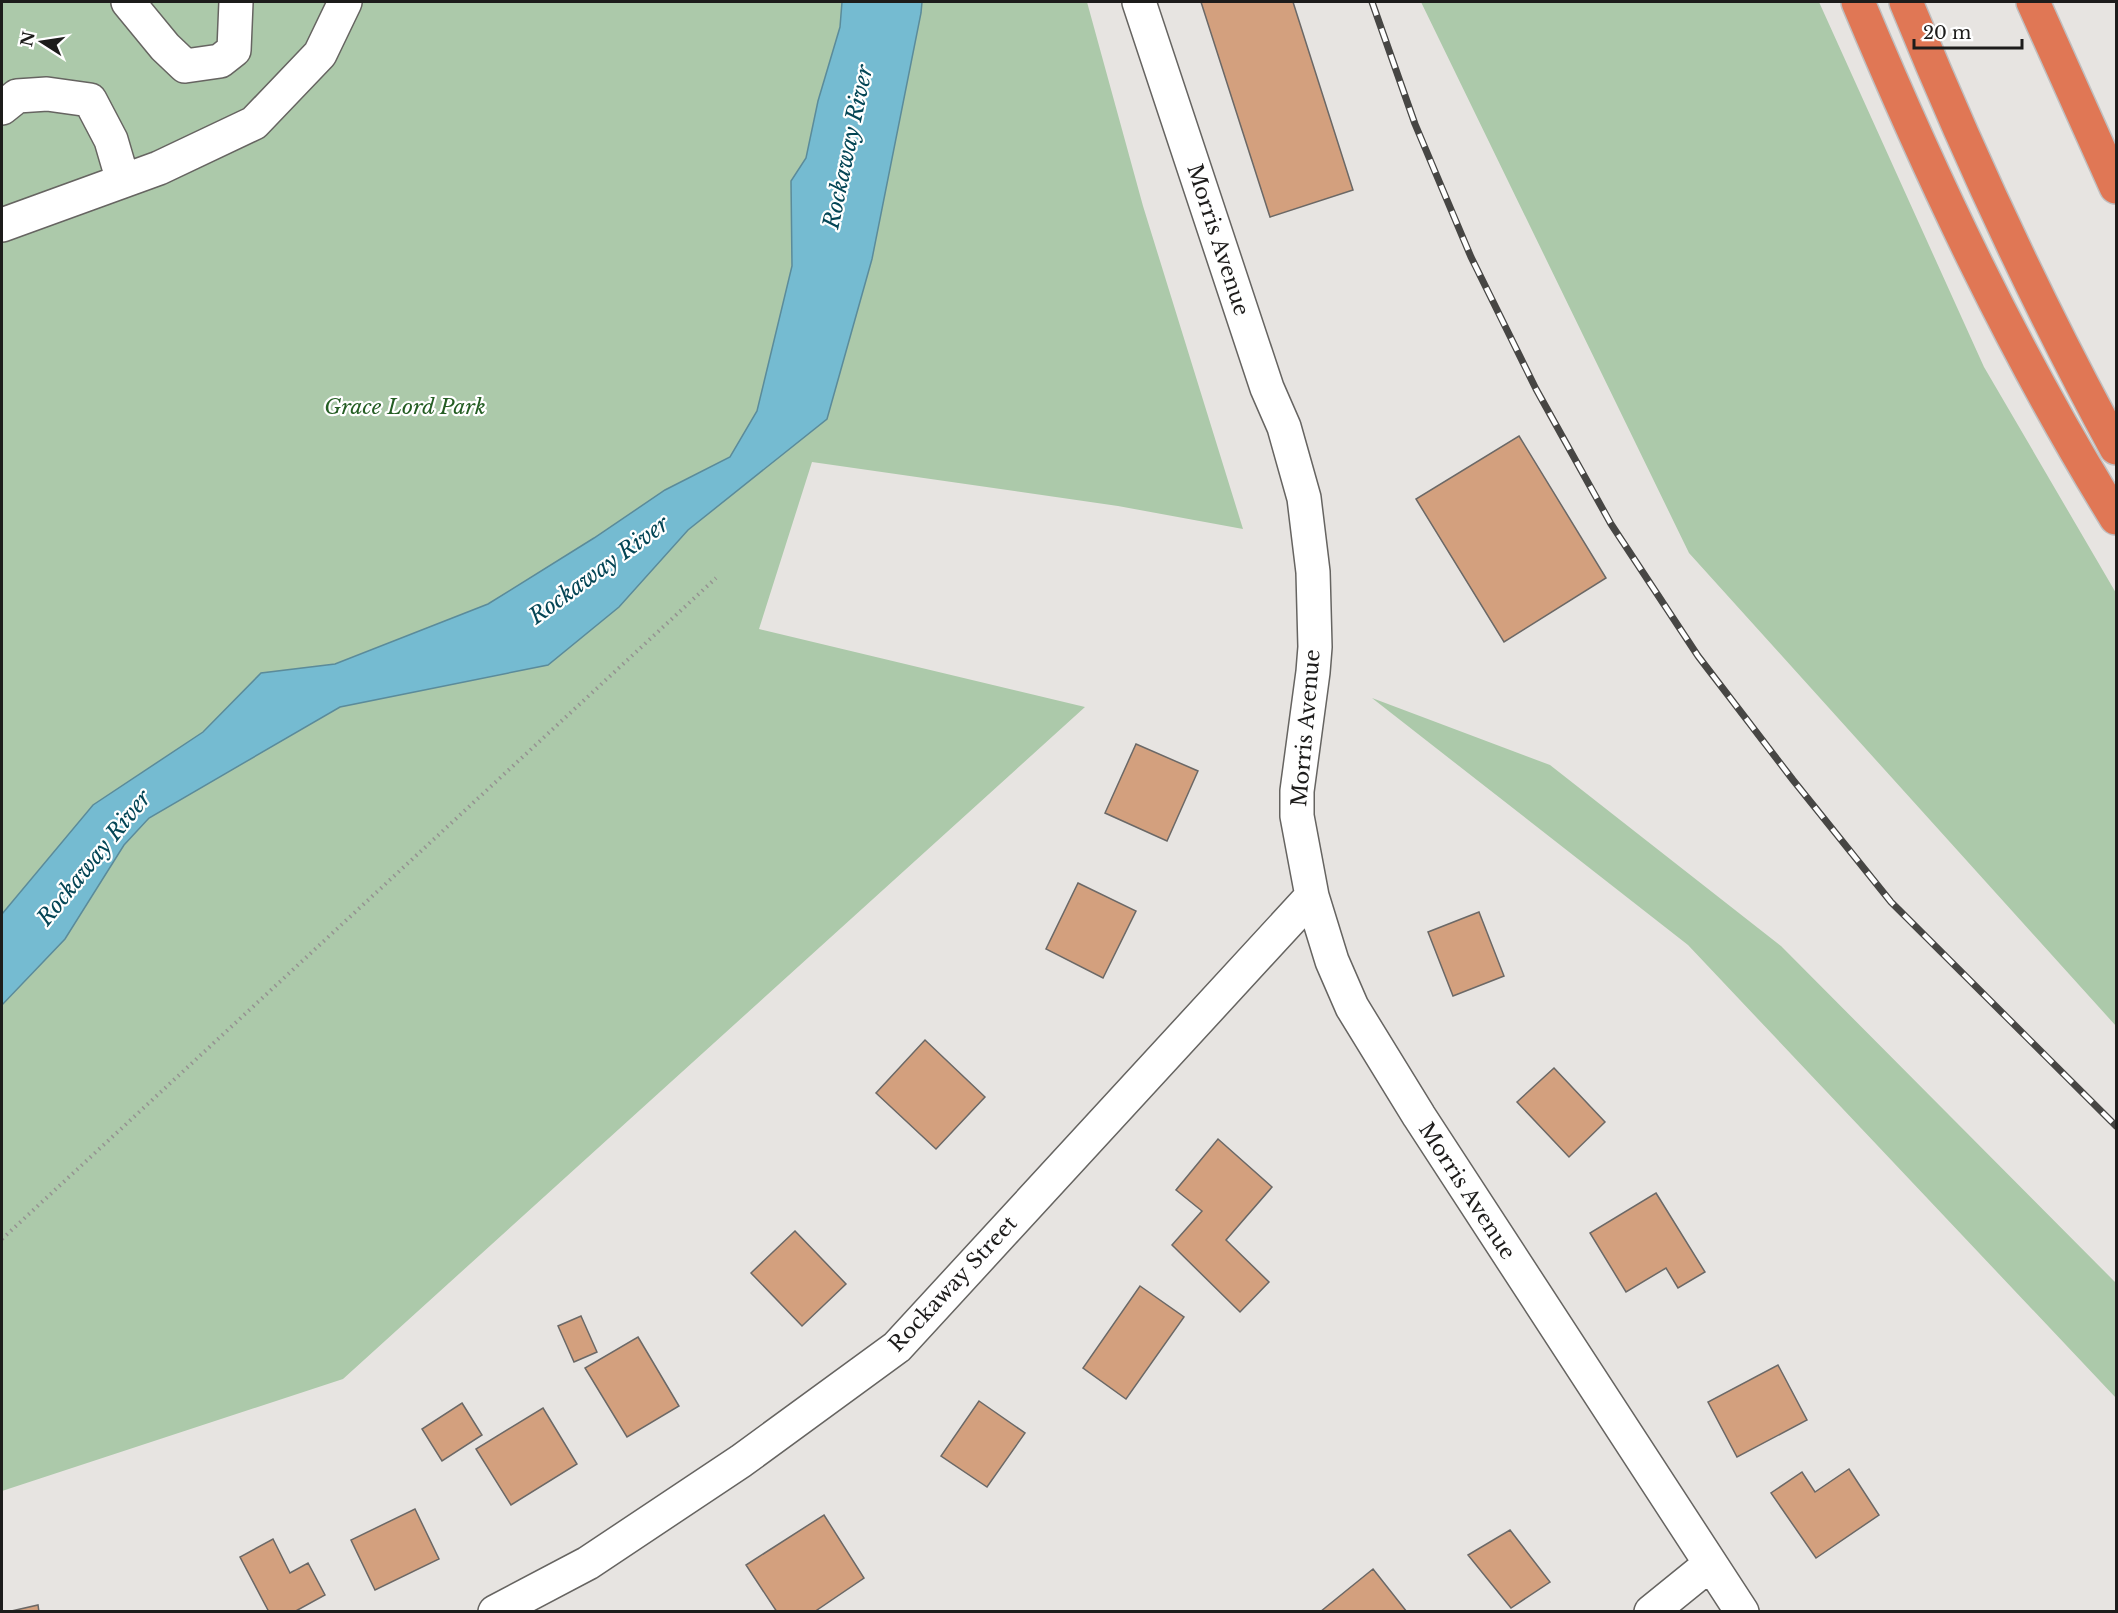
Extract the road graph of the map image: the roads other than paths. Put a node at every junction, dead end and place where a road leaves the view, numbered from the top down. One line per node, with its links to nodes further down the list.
1 (128, 2): 2 (street)
2 (236, 2)
3 (345, 2): 9 (street)
4 (1139, 2): 14 (street, Morris Avenue)
5 (1858, 2): 13 (highway)
6 (1906, 2): 12 (highway)
7 (2033, 2): 10 (highway)
8 (2, 108): 9 (street)
9 (123, 181): 11 (street)
10 (2116, 187)
11 (2, 225)
12 (2116, 447)
13 (2116, 518)
14 (1312, 896): 15 (street, Morris Avenue); 16 (street, Rockaway Street)
15 (1709, 1565): 17 (street); 18 (street, Morris Avenue)
16 (495, 1611)
17 (1651, 1611)
18 (1742, 1611)

